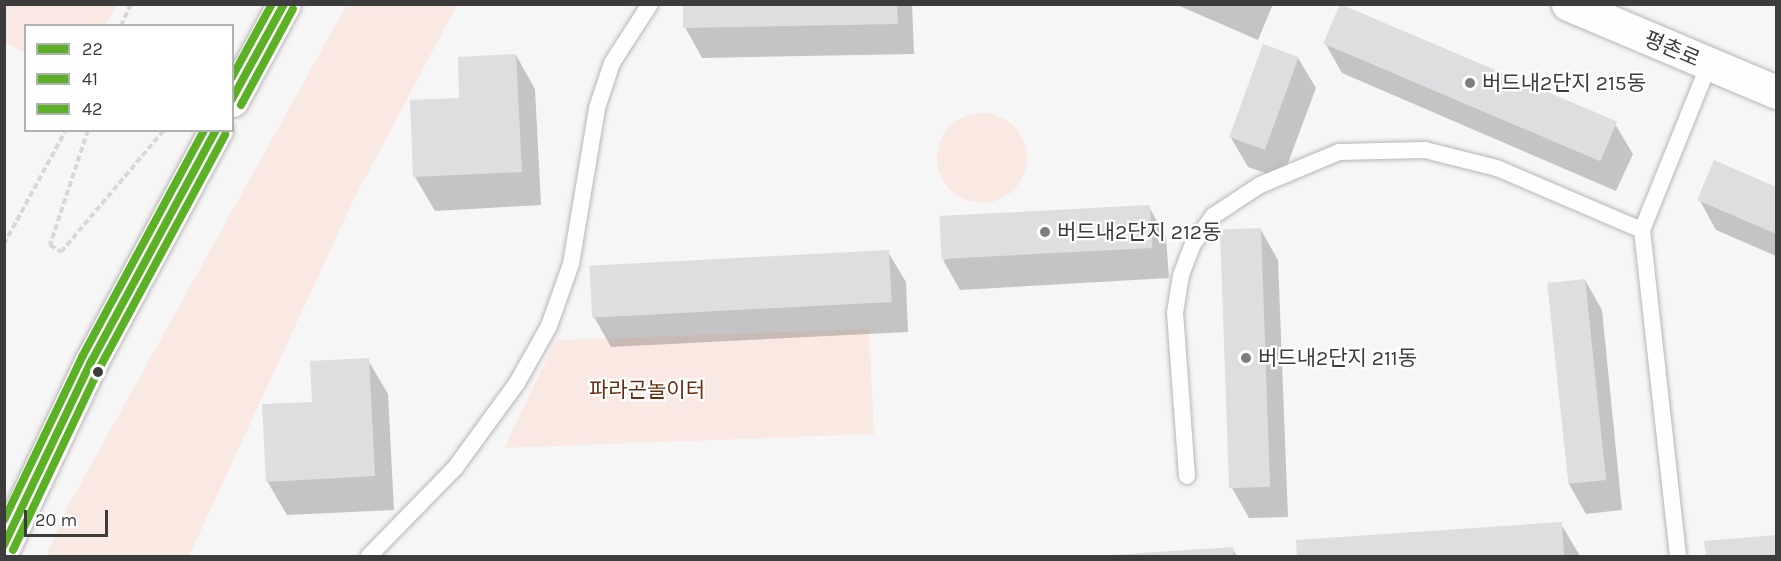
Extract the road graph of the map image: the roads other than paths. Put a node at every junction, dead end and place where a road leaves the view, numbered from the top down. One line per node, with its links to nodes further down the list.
1 (284, 4): 6 (main road)
2 (650, 4): 11 (lane)
3 (1568, 4): 4 (main road, 평촌로)
4 (1709, 64): 5 (main road, 평촌로); 8 (lane)
5 (1776, 92)
6 (234, 96)
7 (215, 132): 10 (main road)
8 (1642, 230): 9 (lane); 12 (lane)
9 (1187, 476)
10 (4, 546)
11 (369, 556)
12 (1678, 556)

